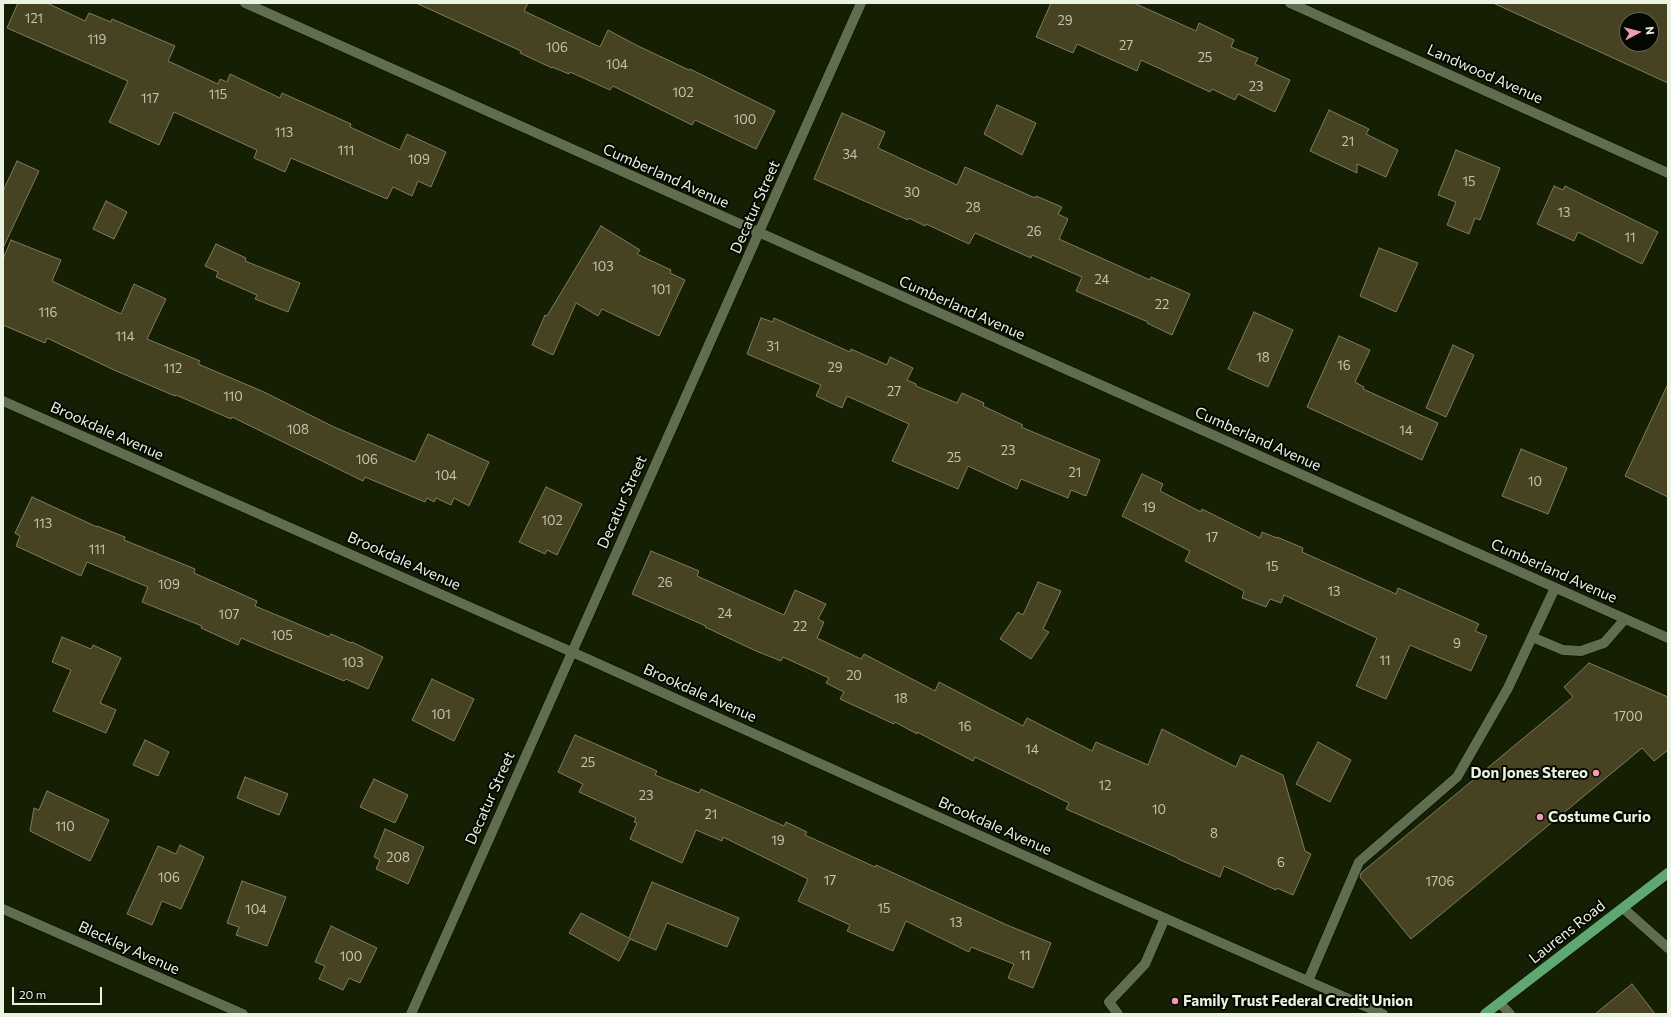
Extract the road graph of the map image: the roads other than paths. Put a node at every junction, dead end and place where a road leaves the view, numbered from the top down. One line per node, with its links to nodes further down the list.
1 (244, 3): 5 (street, Cumberland Avenue)
2 (861, 3): 5 (street, Decatur Street)
3 (1290, 3): 4 (street, Landwood Avenue)
4 (1668, 173)
5 (759, 234): 7 (street, Cumberland Avenue); 11 (street, Decatur Street)
6 (3, 402): 11 (street, Brookdale Avenue)
7 (1555, 588): 8 (street, Cumberland Avenue); 10 (street)
8 (1625, 620): 9 (street, Cumberland Avenue); 10 (street)
9 (1667, 635)
10 (1532, 637): 17 (street)
11 (571, 652): 15 (street, Brookdale Avenue); 20 (street, Decatur Street)
12 (1668, 874): 13 (main road, Laurens Road)
13 (1623, 908): 16 (street); 18 (main road, Laurens Road)
14 (3, 909): 19 (street, Bleckley Avenue)
15 (1165, 918): 17 (street, Brookdale Avenue); 21 (street)
16 (1668, 948)
17 (1308, 981): 22 (street, Brookdale Avenue)
18 (1500, 1002): 23 (main road, Laurens Road); 24 (street)
19 (243, 1014)
20 (411, 1014)
21 (1118, 1014)
22 (1383, 1014)
23 (1485, 1014)
24 (1510, 1014)

